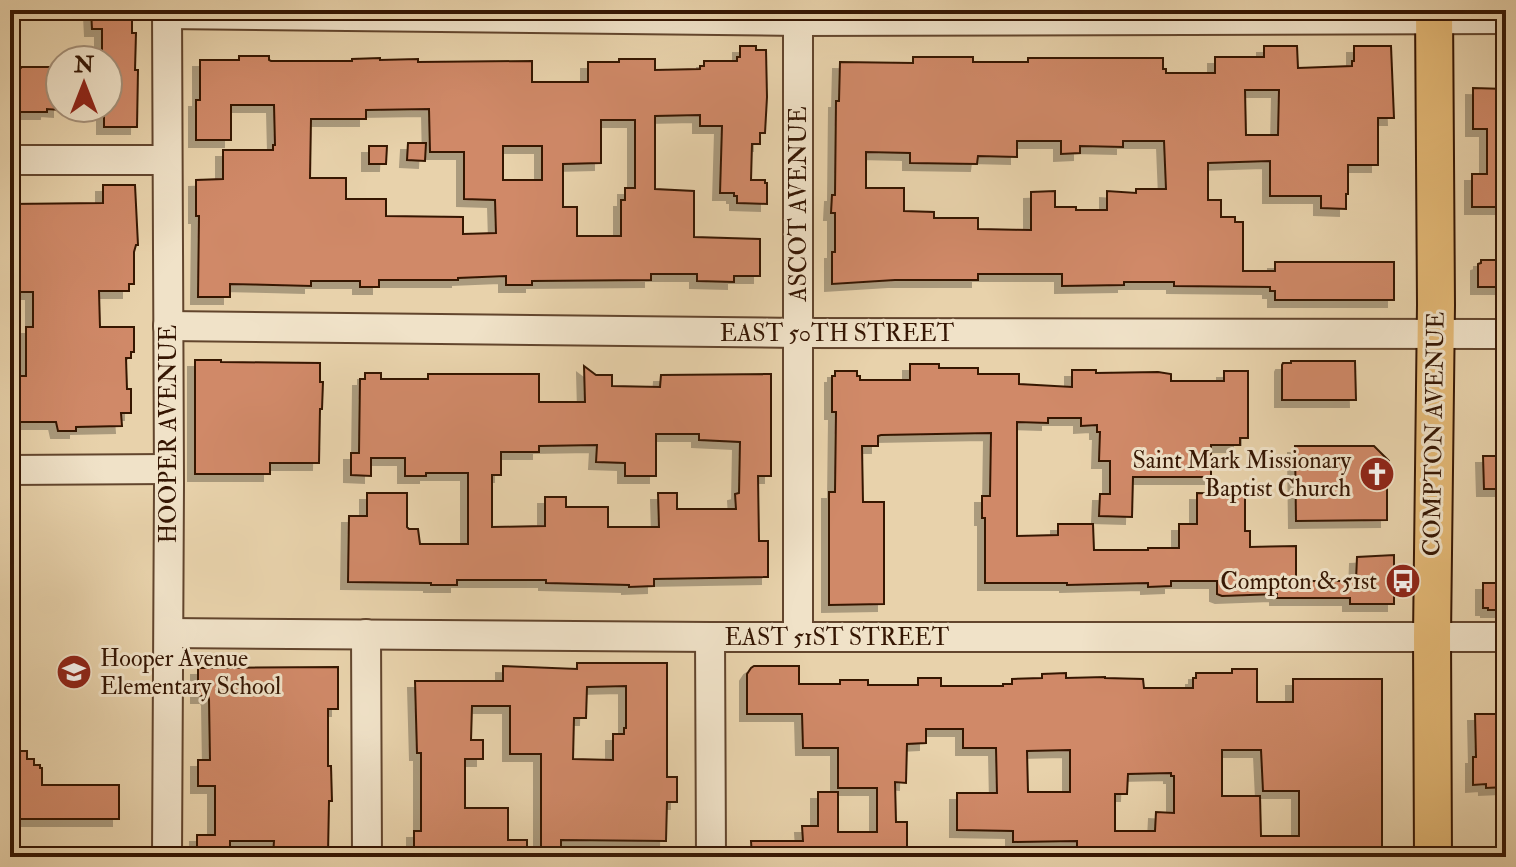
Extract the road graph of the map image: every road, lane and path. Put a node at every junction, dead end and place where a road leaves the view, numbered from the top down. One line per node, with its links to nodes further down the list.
1 (167, 12): 2 (street); 6 (street, HOOPER AVENUE)
2 (798, 15): 3 (street); 8 (street, ASCOT AVENUE)
3 (1434, 15): 4 (street); 9 (main road, COMPTON AVENUE)
4 (1506, 19)
5 (10, 160): 6 (street)
6 (167, 160): 7 (street, HOOPER AVENUE)
7 (168, 326): 8 (street, EAST 50TH STREET); 11 (street, HOOPER AVENUE)
8 (798, 333): 9 (street, EAST 50TH STREET); 17 (street, ASCOT AVENUE)
9 (1435, 334): 10 (street, EAST 50TH STREET); 15 (main road, COMPTON AVENUE)
10 (1506, 334)
11 (168, 469): 12 (street); 13 (street, HOOPER AVENUE)
12 (10, 470)
13 (169, 633): 14 (street, EAST 51ST STREET); 19 (street, HOOPER AVENUE)
14 (366, 634): 16 (street, EAST 51ST STREET); 20 (street)
15 (1432, 636): 17 (street, EAST 51ST STREET); 18 (street, EAST 51ST STREET); 22 (main road, COMPTON AVENUE)
16 (710, 637): 17 (street, EAST 51ST STREET); 21 (street)
17 (798, 637)
18 (1506, 637)
19 (167, 857)
20 (367, 857)
21 (711, 857)
22 (1433, 857)

